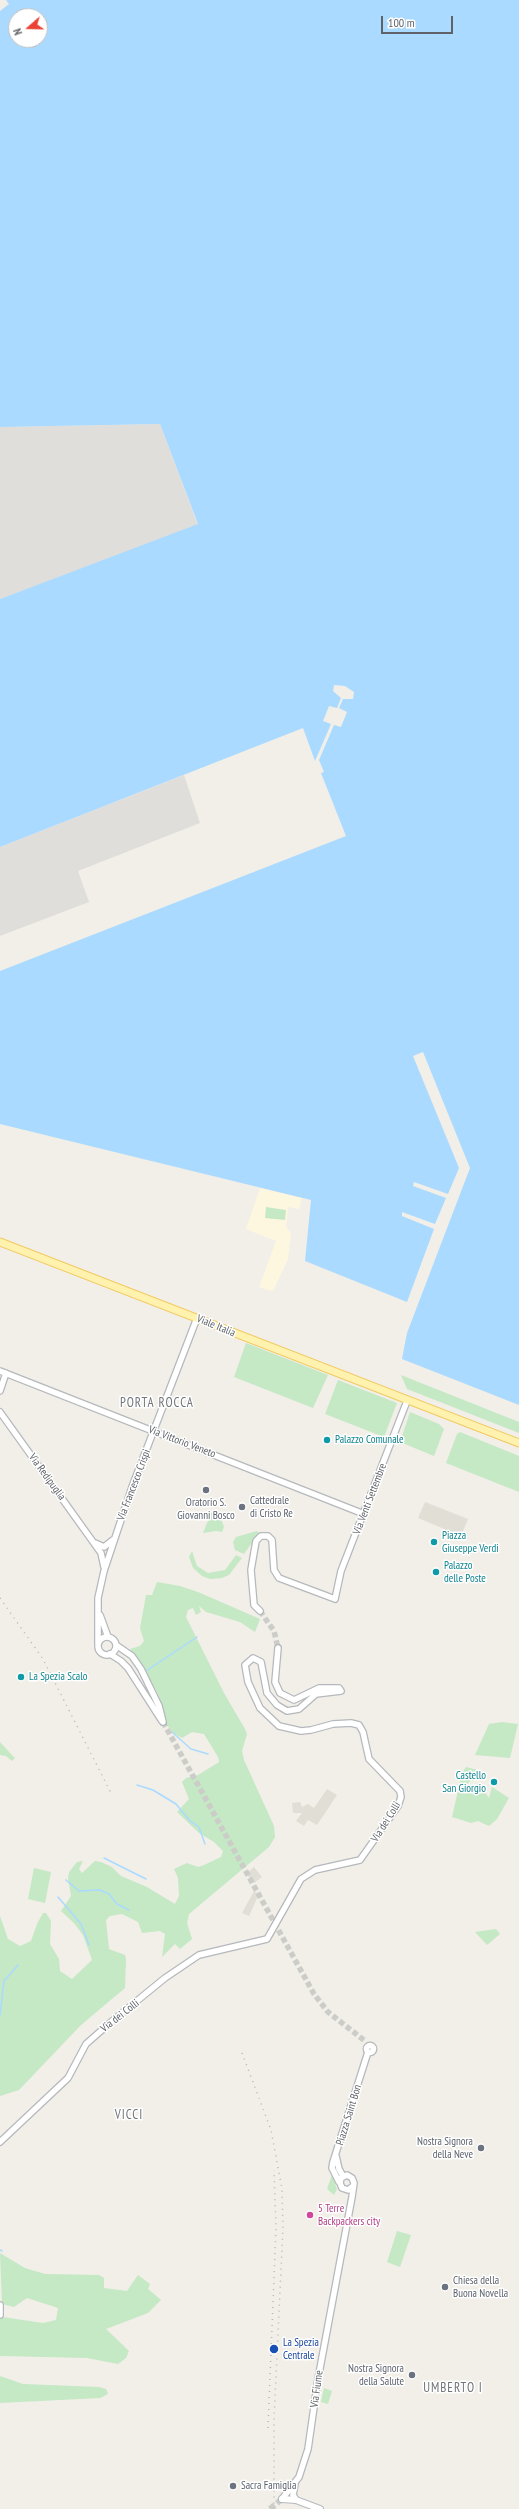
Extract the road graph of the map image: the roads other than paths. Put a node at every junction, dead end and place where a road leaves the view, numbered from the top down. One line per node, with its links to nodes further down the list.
1 (0, 1242): 2 (main road, Viale Italia)
2 (197, 1318): 5 (main road, Viale Italia); 7 (street, Via Francesco Crispi)
3 (3, 1372): 4 (street); 7 (street, Via Vittorio Veneto)
4 (0, 1391)
5 (408, 1400): 8 (main road, Viale Italia); 9 (street, Via Venti Settembre)
6 (0, 1412): 11 (street, Via Redipuglia)
7 (154, 1432): 9 (street, Via Vittorio Veneto); 10 (street, Via Francesco Crispi)
8 (519, 1443)
9 (364, 1514): 14 (street, Via Venti Settembre)
10 (113, 1540): 11 (street); 12 (street, Via Francesco Crispi)
11 (94, 1543): 12 (street, Via Redipuglia)
12 (104, 1571): 13 (street, Via Francesco Crispi)
13 (98, 1611): 15 (street, Via Francesco Crispi); 16 (street, Via Francesco Crispi)
14 (260, 1611)
15 (108, 1637): 16 (street); 17 (street)
16 (98, 1643): 19 (street)
17 (116, 1645): 19 (street); 19 (street)
18 (278, 1648): 21 (street, Via dei Colli)
19 (110, 1654)
20 (367, 2046): 22 (street, Piazza Saint Bon)
21 (0, 2142)
22 (336, 2155): 23 (street, Piazza Saint Bon); 24 (street, Piazza Saint Bon)
23 (343, 2176): 24 (street); 25 (street, Piazza Saint Bon)
24 (340, 2182): 26 (street, Piazza Saint Bon)
25 (352, 2187): 26 (street); 27 (street, Via Fiume)
26 (346, 2190): 27 (street, Via Fiume)
27 (350, 2202): 30 (street, Via Fiume)
28 (0, 2305): 29 (street)
29 (0, 2315)
30 (295, 2484): 31 (street, Via Fiume); 32 (street)
31 (282, 2500): 32 (main road)
32 (296, 2500): 33 (main road)
33 (320, 2509)

